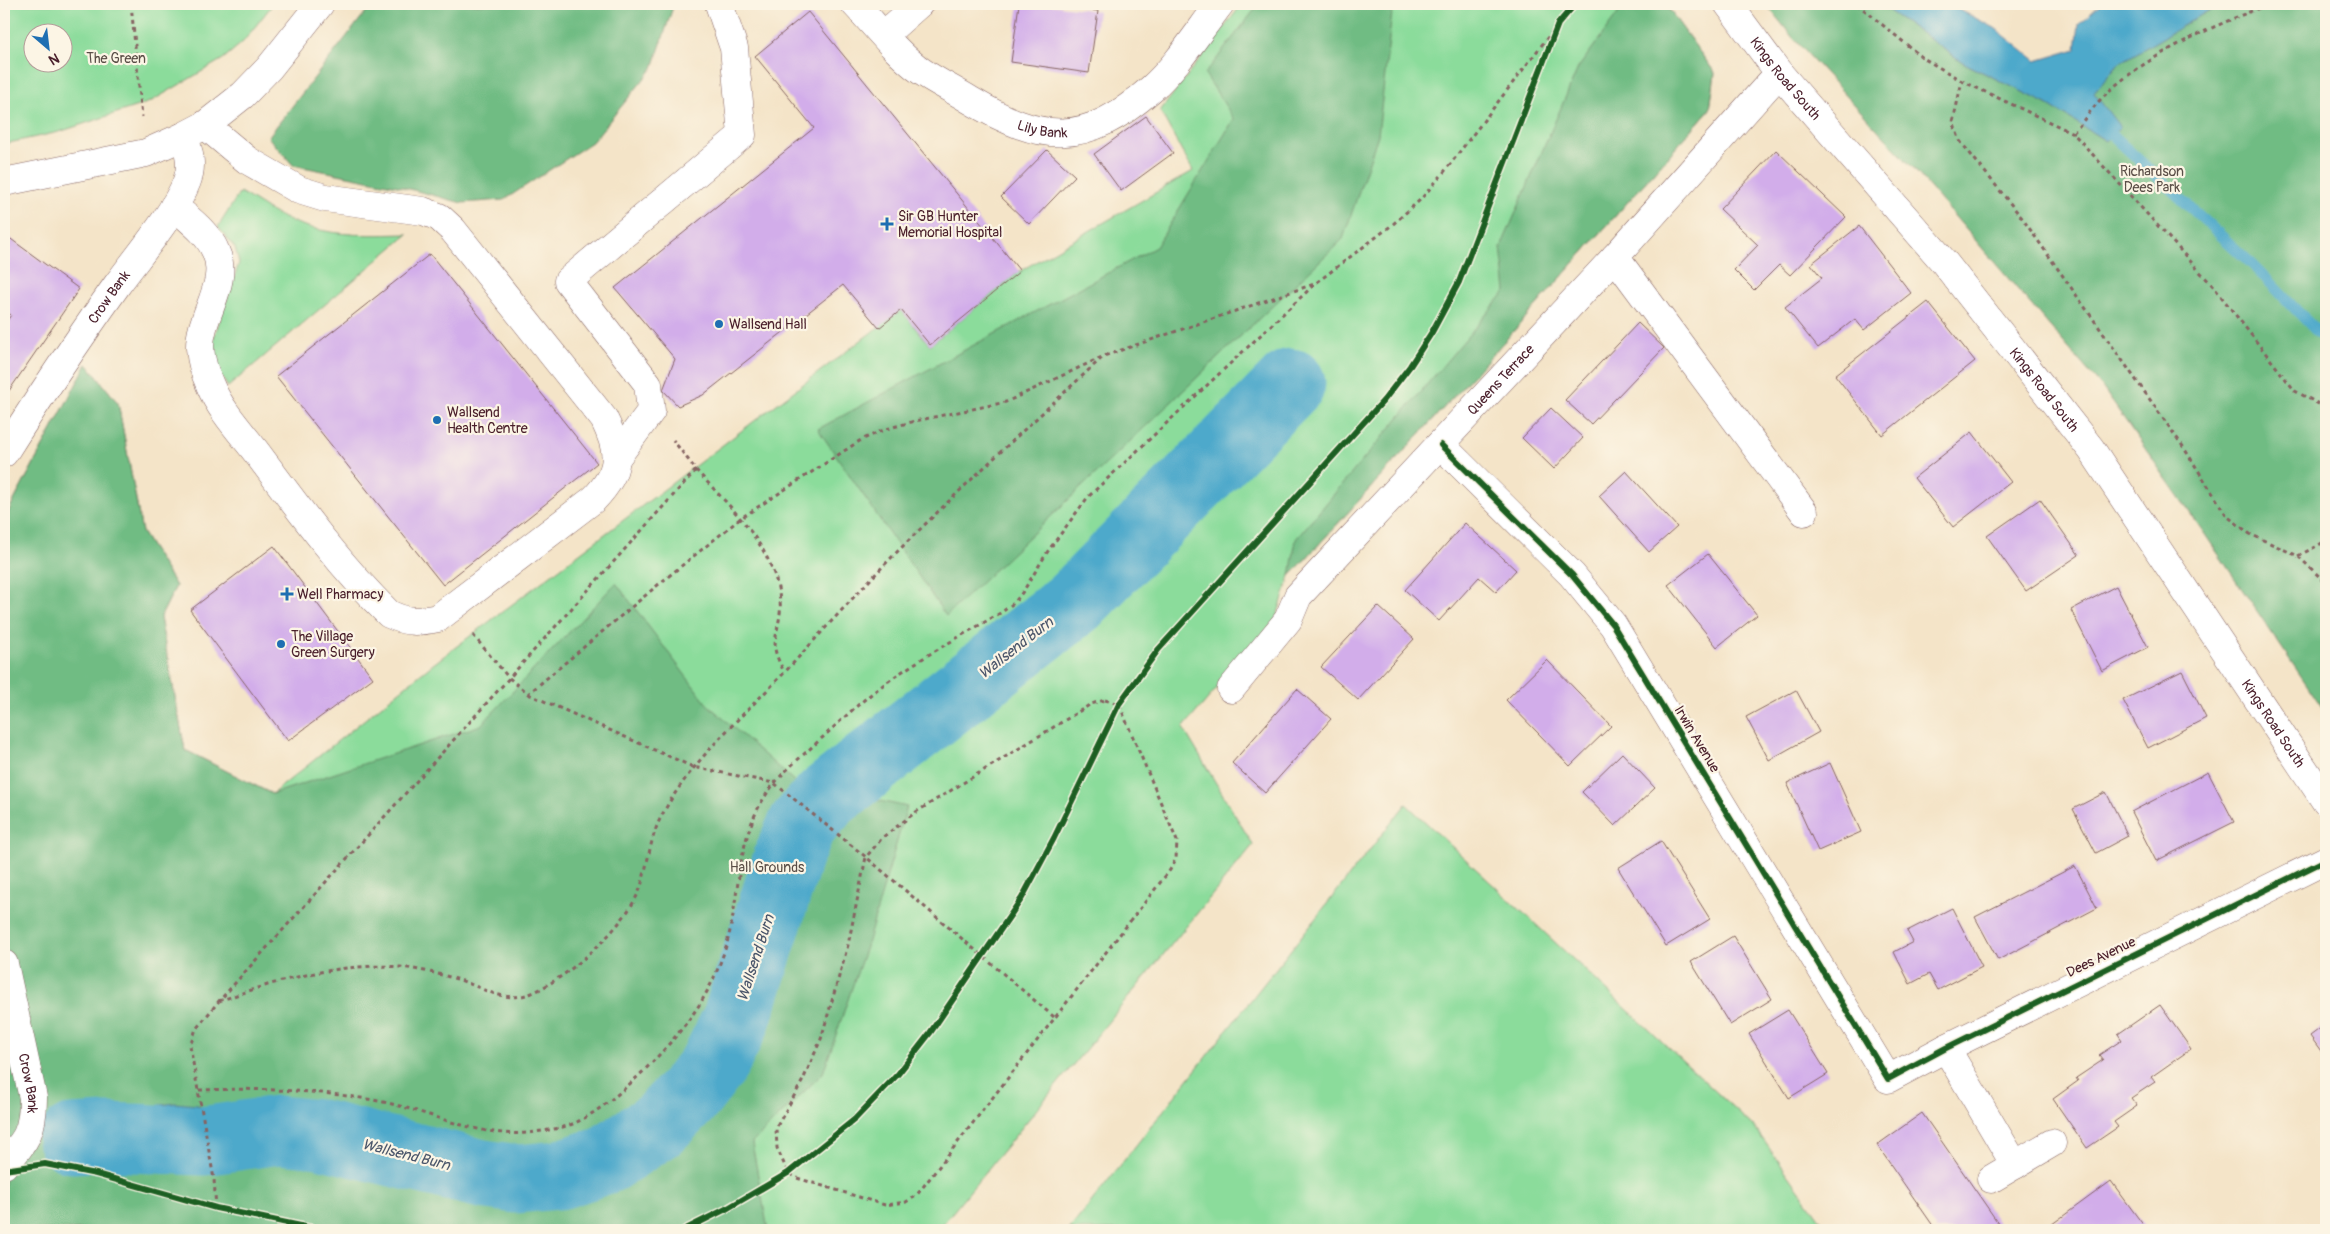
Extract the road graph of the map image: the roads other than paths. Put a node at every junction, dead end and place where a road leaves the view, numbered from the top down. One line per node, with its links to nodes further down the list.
1 (320, 4): 9 (street)
2 (719, 4): 15 (street)
3 (855, 4): 7 (street, Lily Bank)
4 (919, 4): 7 (street)
5 (1220, 4): 7 (street, Lily Bank)
6 (1728, 4): 8 (street, Kings Road South)
7 (884, 35)
8 (1779, 73): 12 (street, Queens Terrace); 18 (street, Kings Road South)
9 (195, 131): 10 (street); 11 (street, Crow Bank); 15 (street)
10 (4, 182)
11 (174, 206): 14 (street, Crow Bank); 15 (street)
12 (1615, 257): 13 (street, Queens Terrace); 16 (street)
13 (1442, 445): 17 (street, Queens Terrace); 22 (street, Irwin Avenue)
14 (4, 453)
15 (617, 457)
16 (1804, 512)
17 (1230, 689)
18 (2326, 802)
19 (2326, 860): 21 (street, Dees Avenue)
20 (4, 964): 24 (street, Crow Bank)
21 (1946, 1048): 22 (street, Dees Avenue); 25 (street)
22 (1888, 1080)
23 (2052, 1143): 25 (street)
24 (4, 1165)
25 (2015, 1165): 26 (street)
26 (1991, 1179)

